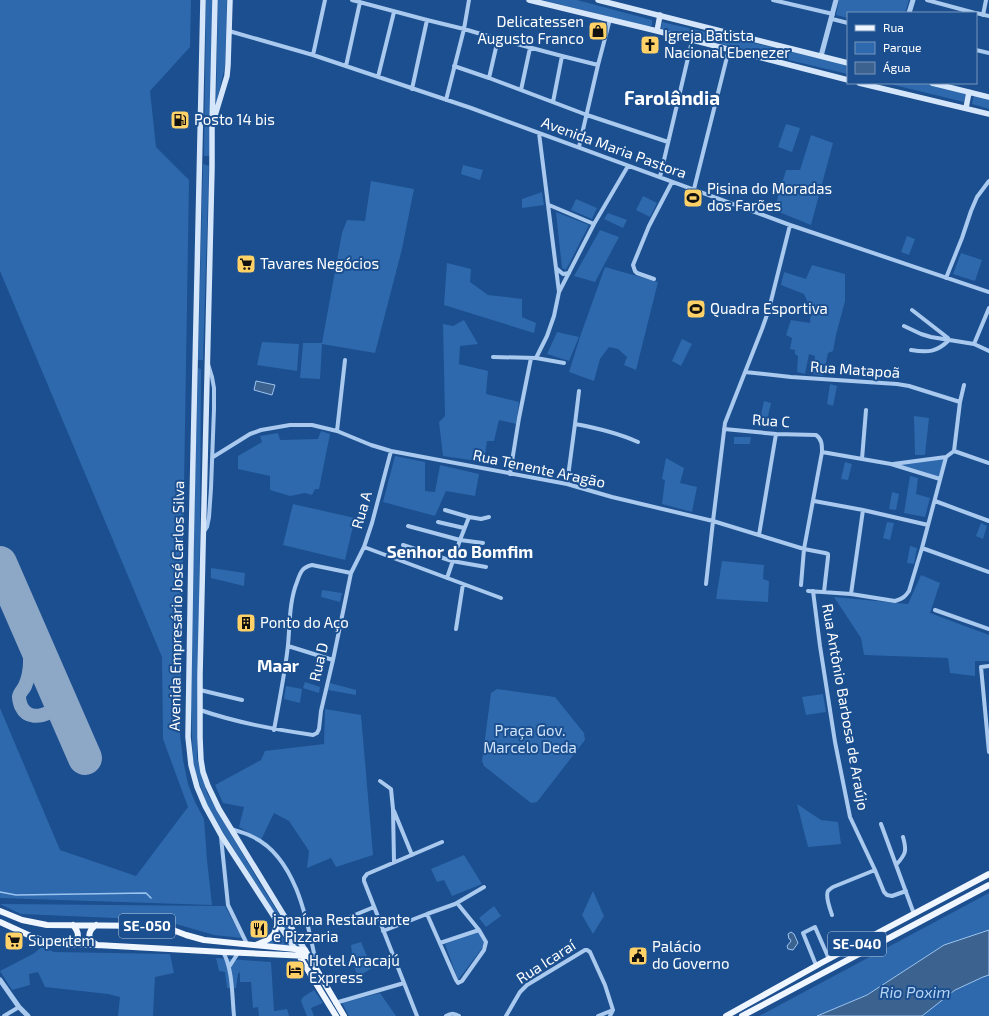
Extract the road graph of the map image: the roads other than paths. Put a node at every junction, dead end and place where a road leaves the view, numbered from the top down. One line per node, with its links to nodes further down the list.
1 (203, 0): 64 (main road, Avenida Empresário José Carlos Silva)
2 (215, 0): 60 (main road, Avenida Empresário José Carlos Silva)
3 (230, 0): 31 (main road, Avenida Empresário José Carlos Silva)
4 (325, 0): 39 (street)
5 (352, 0): 16 (street)
6 (469, 0): 30 (street)
7 (529, 0): 28 (main road)
8 (598, 0): 23 (main road)
9 (773, 0): 17 (street)
10 (797, 0): 17 (street)
11 (836, 0): 26 (street)
12 (912, 0): 20 (street)
13 (927, 0): 18 (street)
14 (950, 0): 18 (street)
15 (986, 0): 24 (street)
16 (360, 2): 19 (street); 44 (street)
17 (796, 5): 26 (street)
18 (948, 6): 21 (street)
19 (394, 12): 27 (street); 46 (street)
20 (909, 12)
21 (972, 12)
22 (977, 13): 24 (street)
23 (660, 15): 32 (main road); 41 (main road)
24 (983, 15): 25 (street)
25 (989, 16)
26 (832, 17): 29 (street); 41 (street)
27 (427, 20): 30 (street); 51 (street)
28 (610, 20): 32 (main road); 43 (street)
29 (847, 23)
30 (464, 29): 33 (street); 45 (street)
31 (229, 31): 39 (street, Avenida Maria Pastora); 60 (main road, Avenida Empresário José Carlos Silva)
32 (656, 31): 34 (main road)
33 (498, 39): 35 (street); 47 (street)
34 (692, 41): 36 (main road); 62 (street)
35 (530, 48): 40 (street); 52 (street)
36 (729, 50): 48 (main road); 70 (street)
37 (977, 50): 38 (street)
38 (989, 53)
39 (313, 55): 44 (street, Avenida Maria Pastora)
40 (562, 56): 43 (street); 56 (street)
41 (821, 56): 42 (main road)
42 (847, 63)
43 (598, 65): 59 (street)
44 (346, 66): 46 (street, Avenida Maria Pastora)
45 (454, 66): 47 (street); 55 (street)
46 (378, 77): 51 (street, Avenida Maria Pastora)
47 (489, 78): 52 (street)
48 (847, 80)
49 (862, 84): 57 (main road)
50 (936, 84): 53 (main road)
51 (412, 89): 55 (street, Avenida Maria Pastora)
52 (521, 90): 56 (street)
53 (969, 92): 54 (main road); 57 (main road)
54 (989, 97)
55 (446, 100): 61 (street, Avenida Maria Pastora)
56 (553, 102): 59 (street)
57 (966, 108): 58 (main road)
58 (989, 114)
59 (587, 115): 62 (street); 63 (street)
60 (212, 127): 65 (main road, Avenida Empresário José Carlos Silva)
61 (539, 133): 63 (street, Avenida Maria Pastora); 71 (street)
62 (668, 142): 67 (street)
63 (579, 147): 66 (street, Avenida Maria Pastora)
64 (199, 157): 65 (main road); 91 (main road, Avenida Empresário José Carlos Silva)
65 (212, 158): 91 (main road, Avenida Empresário José Carlos Silva)
66 (628, 166): 67 (street, Avenida Maria Pastora); 72 (street)
67 (660, 177): 69 (street, Avenida Maria Pastora)
68 (989, 181): 77 (street)
69 (672, 182): 70 (street, Avenida Maria Pastora); 76 (street)
70 (694, 189): 73 (street, Avenida Maria Pastora)
71 (548, 205): 72 (street); 74 (street)
72 (594, 224): 75 (street)
73 (790, 225): 77 (street, Avenida Maria Pastora); 93 (street)
74 (556, 267): 75 (street); 78 (street)
75 (569, 273): 78 (street)
76 (654, 278)
77 (946, 278): 79 (street, Avenida Maria Pastora)
78 (559, 292): 89 (street)
79 (989, 292)
80 (989, 308): 84 (street)
81 (912, 310): 83 (street)
82 (904, 326): 83 (street)
83 (949, 340): 84 (street); 85 (street)
84 (974, 344): 86 (street)
85 (911, 350)
86 (989, 350)
87 (493, 357): 88 (street)
88 (531, 358): 89 (street); 113 (street)
89 (536, 358): 92 (street)
90 (345, 360): 102 (street)
91 (202, 363): 99 (main road, Avenida Empresário José Carlos Silva); 100 (street); 163 (main road, Avenida Empresário José Carlos Silva)
92 (564, 363)
93 (745, 372): 96 (street, Rua Matapoã); 101 (street)
94 (964, 385): 96 (street)
95 (579, 391): 98 (street)
96 (960, 402): 105 (street)
97 (866, 410): 110 (street)
98 (575, 424): 104 (street); 115 (street)
99 (206, 425): 100 (street); 128 (main road, Avenida Empresário José Carlos Silva)
100 (214, 425): 108 (street)
101 (724, 428): 103 (street, Rua C); 122 (street)
102 (337, 431): 106 (street, Rua Tenente Aragão); 108 (street, Rua Tenente Aragão)
103 (776, 434): 107 (street, Rua C); 129 (street)
104 (638, 442)
105 (954, 451): 109 (street); 111 (street)
106 (391, 452): 113 (street, Rua Tenente Aragão); 133 (street, Rua A)
107 (822, 452): 110 (street); 116 (street)
108 (213, 456): 128 (street)
109 (946, 457): 112 (street); 114 (street)
110 (862, 459): 112 (street)
111 (989, 463)
112 (891, 464): 114 (street)
113 (510, 474): 115 (street, Rua Tenente Aragão)
114 (940, 479): 117 (street)
115 (567, 484): 122 (street, Rua Tenente Aragão)
116 (814, 501): 119 (street); 135 (street)
117 (935, 501): 123 (street); 125 (street)
118 (446, 510): 120 (street)
119 (863, 510): 125 (street); 145 (street)
120 (469, 517): 121 (street); 127 (street)
121 (489, 517)
122 (713, 521): 129 (street, Rua Tenente Aragão); 142 (street)
123 (989, 521)
124 (438, 522): 127 (street)
125 (928, 525): 134 (street)
126 (408, 526): 130 (street)
127 (464, 528): 130 (street)
128 (203, 533): 153 (main road, Avenida Empresário José Carlos Silva)
129 (758, 535): 135 (street, Rua Tenente Aragão)
130 (460, 540): 131 (street); 136 (street)
131 (483, 543)
132 (402, 545): 136 (street)
133 (364, 547): 139 (street, Rua A); 140 (street)
134 (922, 548): 138 (street); 145 (street)
135 (804, 549): 143 (street); 144 (street, Rua Tenente Aragão)
136 (452, 561): 137 (street); 140 (street)
137 (486, 567)
138 (989, 572)
139 (351, 573): 150 (street); 151 (street, Rua D)
140 (447, 578): 141 (street)
141 (463, 584): 146 (street); 148 (street)
142 (706, 584)
143 (801, 585)
144 (824, 592): 145 (street); 169 (street, Rua Antônio Barbosa de Araújo)
145 (851, 594)
146 (501, 598)
147 (935, 610): 149 (street)
148 (456, 628)
149 (989, 629)
150 (288, 646): 151 (street); 157 (street)
151 (333, 660): 157 (street, Rua D)
152 (989, 666): 156 (street)
153 (200, 690): 154 (street); 155 (main road, Avenida Empresário José Carlos Silva)
154 (242, 700)
155 (200, 710): 157 (street); 162 (main road, Avenida Empresário José Carlos Silva)
156 (988, 724): 158 (street)
157 (274, 730)
158 (989, 752)
159 (380, 781): 160 (street)
160 (393, 809): 166 (street); 167 (street)
161 (881, 824): 168 (street)
162 (231, 829): 195 (main road, Avenida Empresário José Carlos Silva); 200 (street)
163 (221, 835): 181 (main road, Avenida Empresário José Carlos Silva); 189 (street)
164 (903, 837): 168 (street)
165 (442, 842): 166 (street)
166 (412, 855): 167 (street)
167 (394, 862): 175 (street)
168 (896, 865): 173 (street)
169 (875, 870): 173 (street, Rua Antônio Barbosa de Araújo); 179 (street)
170 (989, 874): 178 (main road, SE-040)
171 (989, 885): 218 (main road, SE-040)
172 (484, 887): 174 (street)
173 (906, 891): 178 (street)
174 (458, 903): 177 (street); 185 (street)
175 (374, 907): 180 (street); 186 (street)
176 (0, 911): 183 (main road, SE-050)
177 (427, 914): 186 (street); 187 (street)
178 (914, 914): 197 (main road, SE-040)
179 (832, 915)
180 (345, 919)
181 (277, 920): 191 (main road); 192 (main road, Avenida Empresário José Carlos Silva)
182 (0, 922): 188 (main road, SE-050)
183 (73, 925): 184 (main road, SE-050); 188 (main road)
184 (96, 925): 189 (main road, SE-050); 190 (main road)
185 (479, 930): 187 (street); 187 (street)
186 (383, 931): 202 (street)
187 (440, 943)
188 (73, 944): 190 (main road, SE-050)
189 (247, 944): 191 (main road, SE-050)
190 (96, 945): 193 (main road, SE-050)
191 (255, 945): 192 (main road, SE-050)
192 (295, 949): 195 (main road); 196 (main road, Avenida Empresário José Carlos Silva)
193 (224, 952): 194 (main road, SE-050); 199 (street)
194 (238, 953): 196 (main road, SE-050); 199 (street)
195 (306, 953): 196 (main road); 200 (main road, Avenida Empresário José Carlos Silva)
196 (299, 956): 209 (main road, Avenida Empresário José Carlos Silva)
197 (829, 959): 198 (main road, SE-040); 198 (street)
198 (816, 966): 217 (main road, SE-040)
199 (229, 967): 208 (street)
200 (319, 974): 203 (main road, Avenida Empresário José Carlos Silva)
201 (0, 980): 204 (street)
202 (404, 983): 203 (street); 211 (street)
203 (336, 1003): 210 (main road, Avenida Empresário José Carlos Silva)
204 (19, 1007): 206 (street); 207 (street)
205 (613, 1010): 214 (street, Rua Icaraí); 215 (street); 216 (street)
206 (4, 1016)
207 (28, 1016)
208 (234, 1016)
209 (336, 1016)
210 (344, 1016)
211 (417, 1016)
212 (446, 1016): 213 (street)
213 (459, 1016)
214 (506, 1016)
215 (598, 1016)
216 (610, 1016)
217 (726, 1016)
218 (742, 1016)

